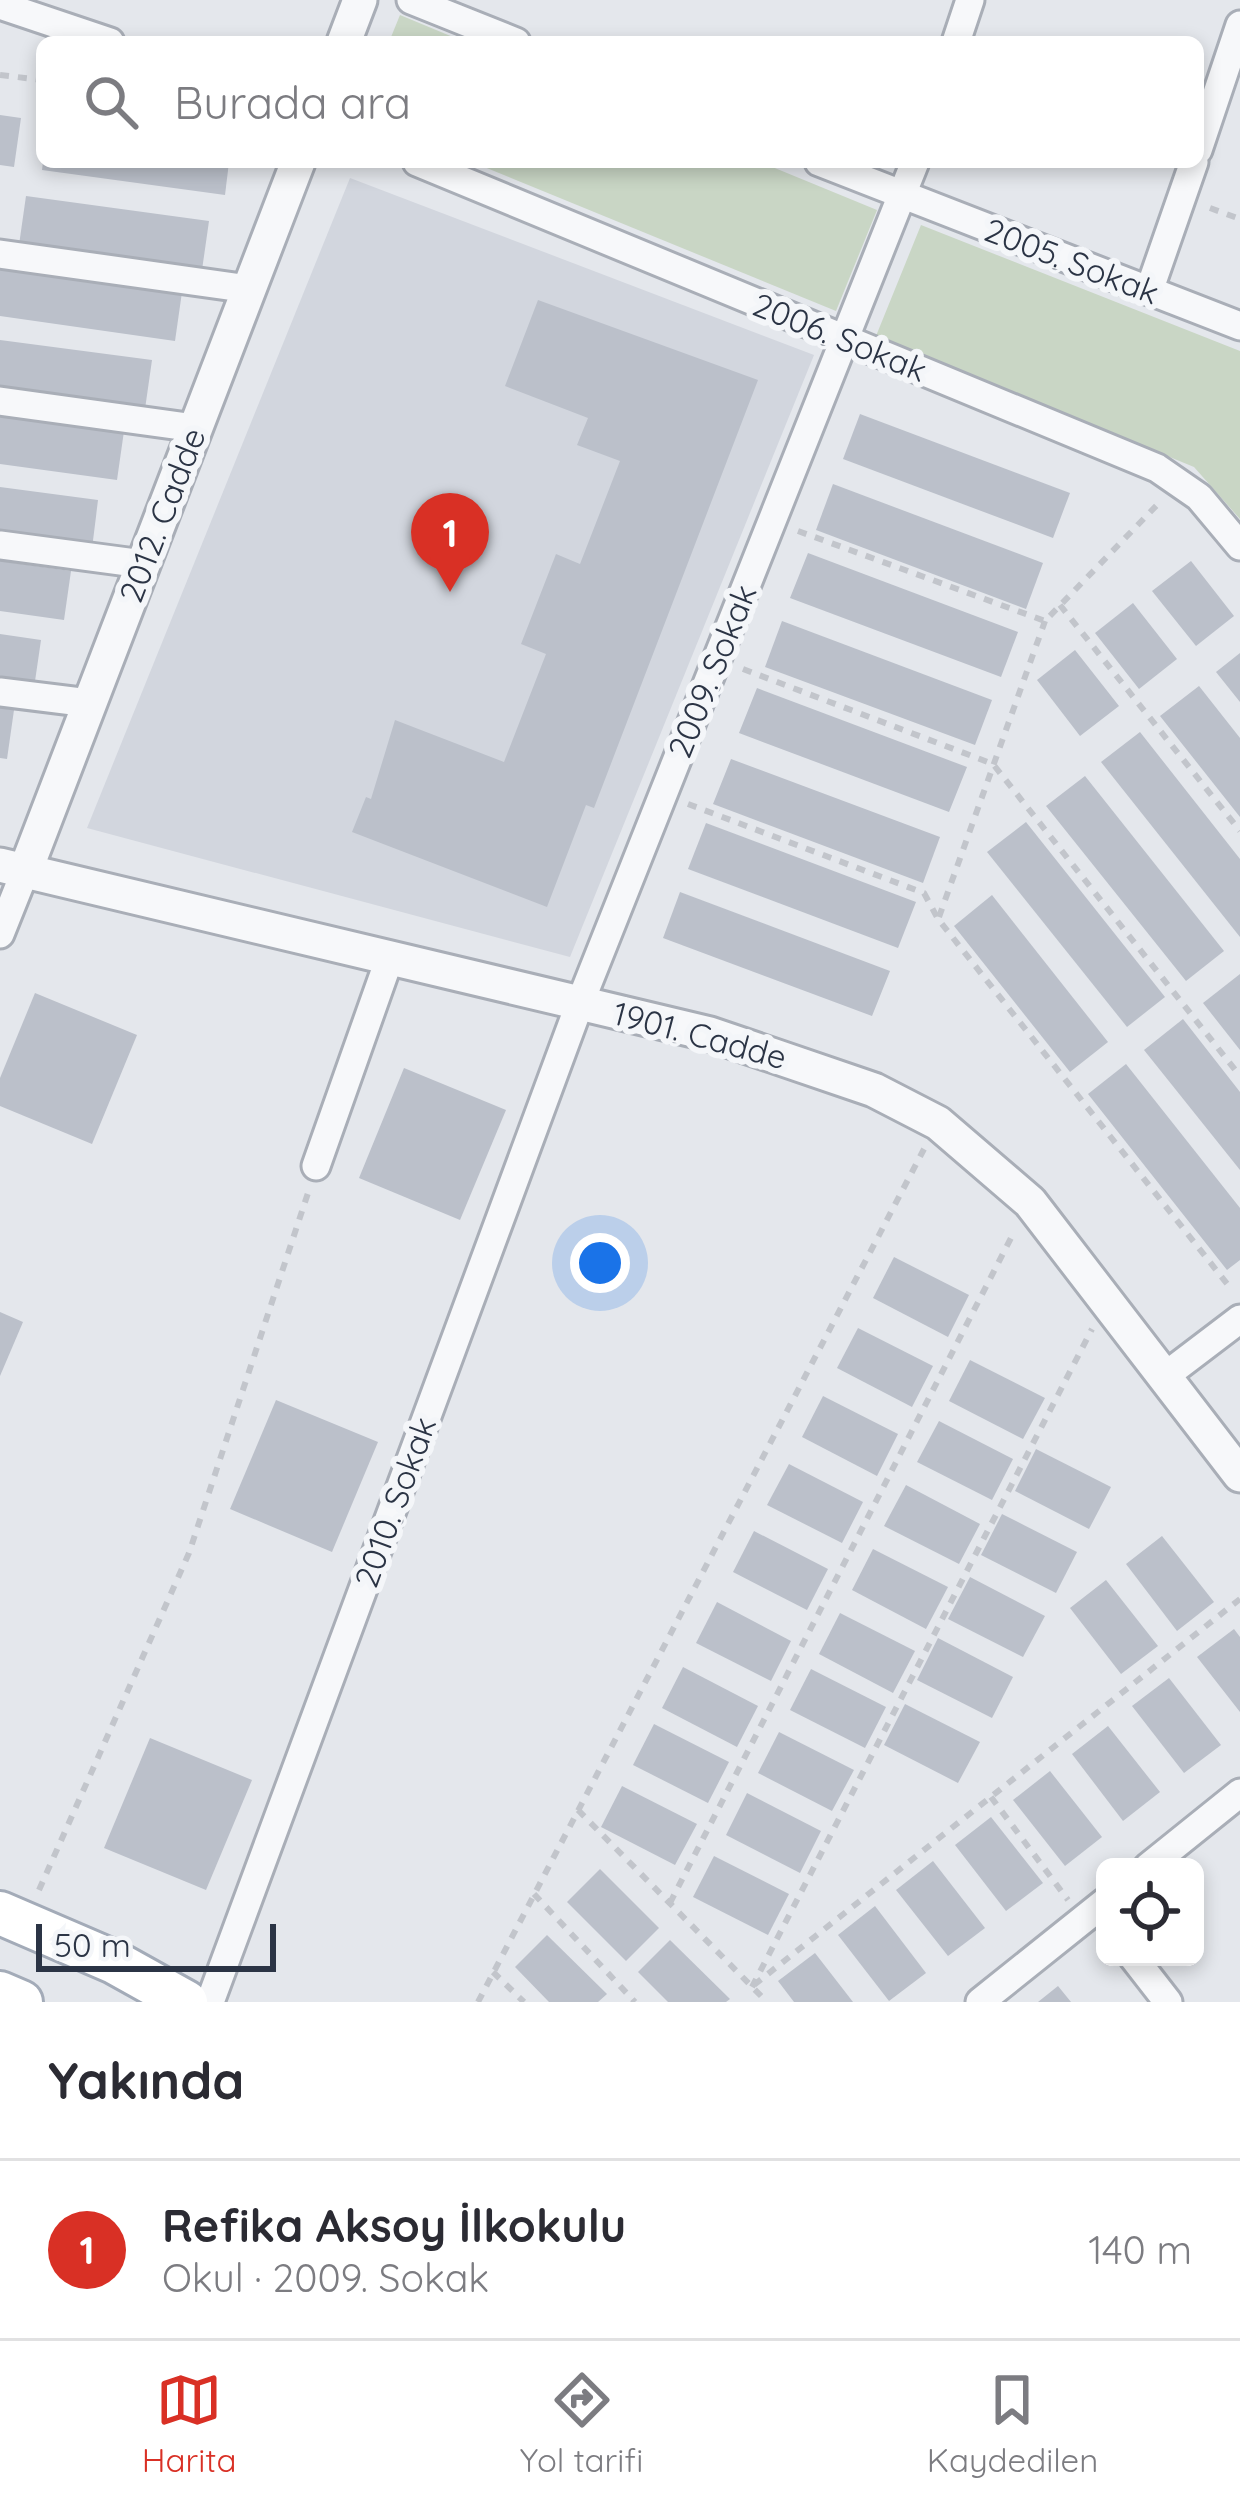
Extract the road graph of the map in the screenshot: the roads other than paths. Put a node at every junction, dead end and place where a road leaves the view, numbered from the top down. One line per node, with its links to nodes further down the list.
1 (361, 0): 7 (street)
2 (411, 0): 8 (street)
3 (970, 0): 9 (street)
4 (0, 5): 6 (street)
5 (1240, 25): 10 (street)
6 (92, 36)
7 (346, 36)
8 (501, 36)
9 (958, 36)
10 (1204, 132)
11 (296, 168): 18 (street, 2012. Cadde)
12 (432, 168): 21 (street, 2006. Sokak)
13 (834, 168): 16 (street, 2005. Sokak)
14 (913, 168): 16 (street, 2009. Sokak)
15 (1192, 168): 19 (street)
16 (903, 195): 19 (street, 2005. Sokak); 21 (street, 2009. Sokak)
17 (0, 254): 18 (street)
18 (249, 289): 23 (street, 2012. Cadde)
19 (1149, 291): 20 (street, 2005. Sokak)
20 (1240, 326)
21 (845, 339): 25 (street, 2006. Sokak); 32 (street, 2009. Sokak)
22 (0, 401): 23 (street)
23 (195, 428): 26 (street, 2012. Cadde)
24 (0, 545): 26 (street)
25 (1240, 546)
26 (143, 564): 28 (street, 2012. Cadde)
27 (0, 692): 28 (street)
28 (89, 703): 29 (street, 2012. Cadde)
29 (13, 867): 30 (street); 31 (street, 1901. Cadde)
30 (0, 934)
31 (390, 957): 32 (street, 1901. Cadde); 33 (street)
32 (580, 1003): 35 (street, 1901. Cadde); 45 (street, 2010. Sokak)
33 (316, 1166)
34 (1240, 1319): 35 (street)
35 (1165, 1376): 36 (street, 1901. Cadde)
36 (1240, 1475)
37 (1240, 1793): 38 (street)
38 (1159, 1858)
39 (1096, 1914): 46 (street)
40 (13, 1917): 44 (main road)
41 (1140, 1966): 47 (street)
42 (0, 1993): 43 (main road)
43 (21, 2002)
44 (186, 2002)
45 (210, 2002)
46 (980, 2002)
47 (1168, 2002)

